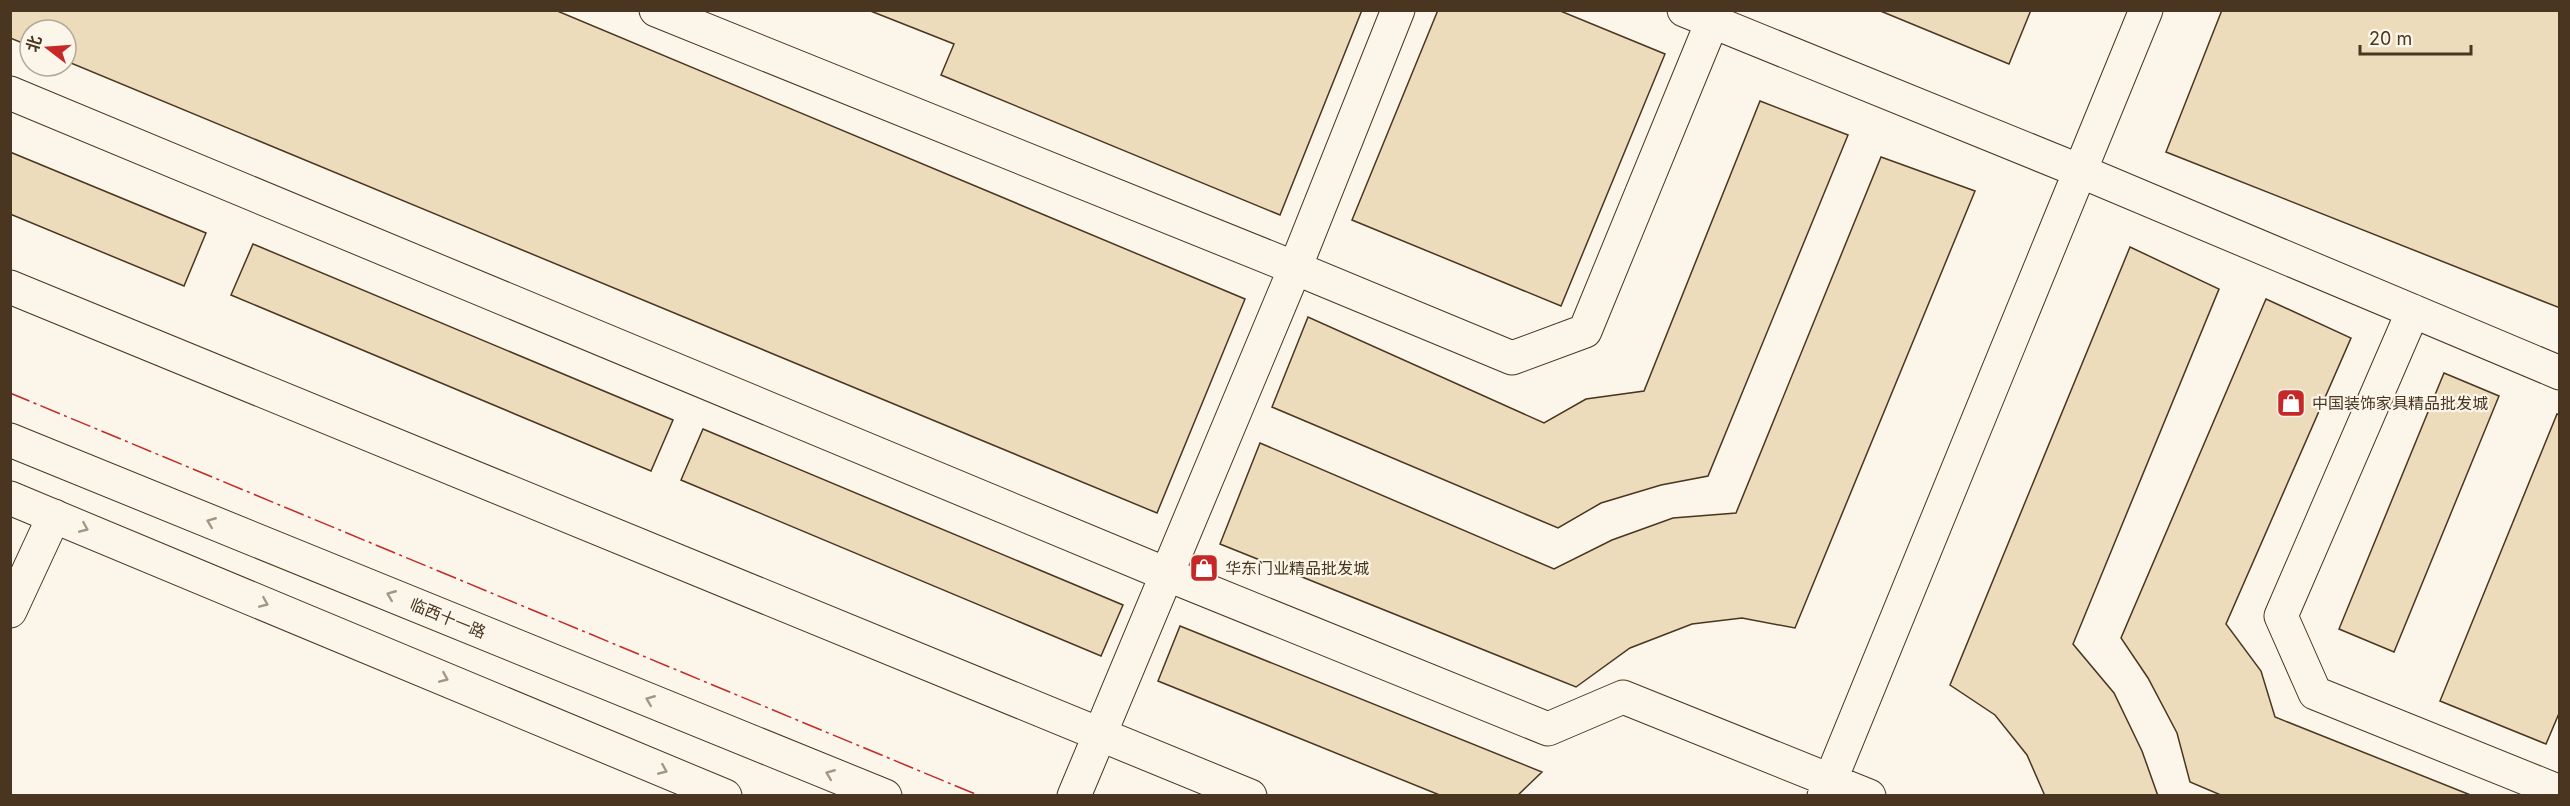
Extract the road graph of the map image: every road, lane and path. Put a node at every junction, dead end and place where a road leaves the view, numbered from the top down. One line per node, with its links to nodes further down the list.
1 (656, 10): 7 (main road)
2 (1398, 10): 7 (main road)
3 (2146, 10): 6 (main road)
4 (1698, 16): 6 (main road); 7 (main road)
5 (10, 93): 14 (main road)
6 (2080, 171): 9 (main road); 17 (main road)
7 (1295, 268): 14 (main road)
8 (10, 287): 16 (main road)
9 (2413, 311): 10 (main road); 18 (main road)
10 (2559, 374)
11 (10, 440): 20 (main road, 临西十一路, one-way to 11)
12 (10, 498): 13 (main road)
13 (54, 516): 15 (main road); 19 (main road, one-way to 19)
14 (1166, 574): 16 (main road); 17 (main road)
15 (10, 610)
16 (1099, 734): 21 (main road); 22 (main road)
17 (1828, 787): 23 (main road)
18 (2555, 787)
19 (725, 795)
20 (885, 795)
21 (1074, 795)
22 (1250, 795)
23 (1869, 795)

